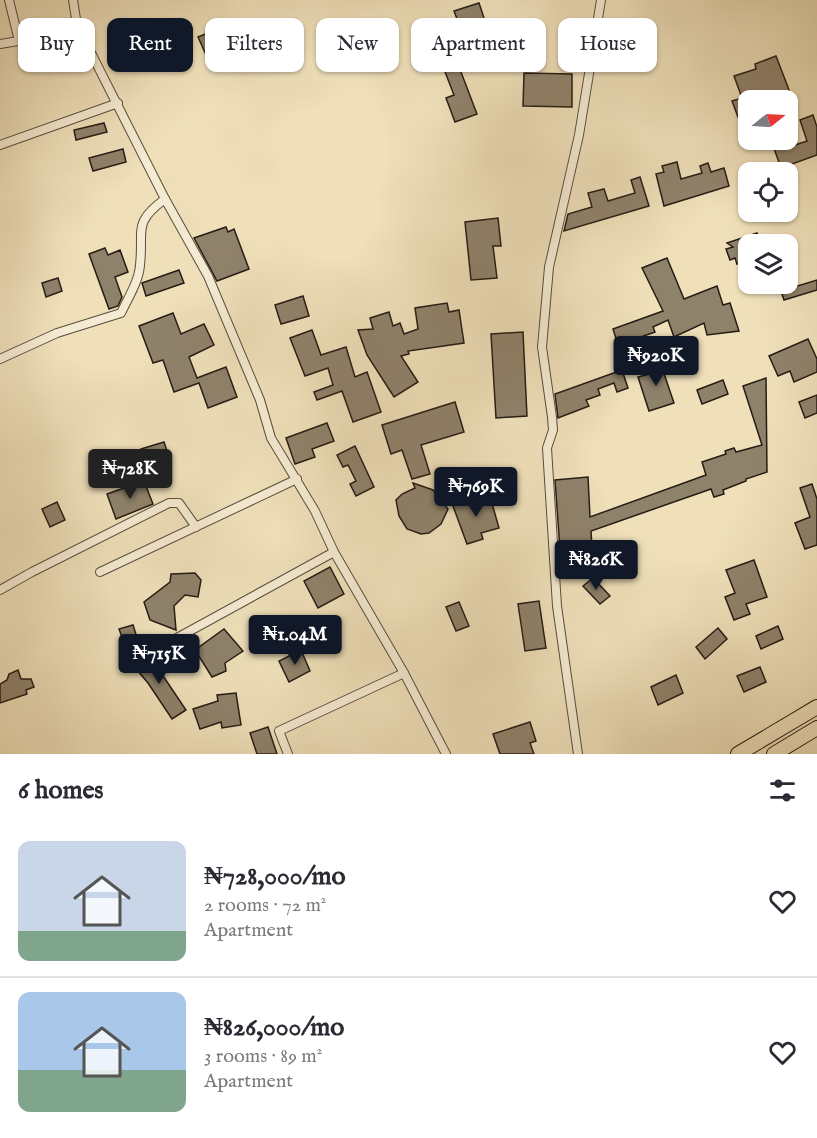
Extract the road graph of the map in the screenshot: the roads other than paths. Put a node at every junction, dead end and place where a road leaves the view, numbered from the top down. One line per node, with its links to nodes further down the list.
1 (9, 0): 5 (street)
2 (73, 0): 4 (street)
3 (601, 0): 24 (street)
4 (76, 18)
5 (18, 37)
6 (18, 41): 7 (street)
7 (0, 44)
8 (95, 58): 9 (street)
9 (118, 103): 10 (street); 11 (street)
10 (0, 145)
11 (165, 198): 12 (street); 13 (street)
12 (0, 359)
13 (297, 479): 14 (street); 15 (street)
14 (196, 527): 16 (street); 17 (street)
15 (334, 552): 18 (street); 19 (street)
16 (100, 572)
17 (0, 590)
18 (155, 650)
19 (404, 673): 22 (street); 23 (street)
20 (817, 707): 25 (highway)
21 (817, 729): 26 (highway)
22 (288, 754)
23 (446, 754)
24 (578, 754)
25 (738, 754)
26 (774, 754)

